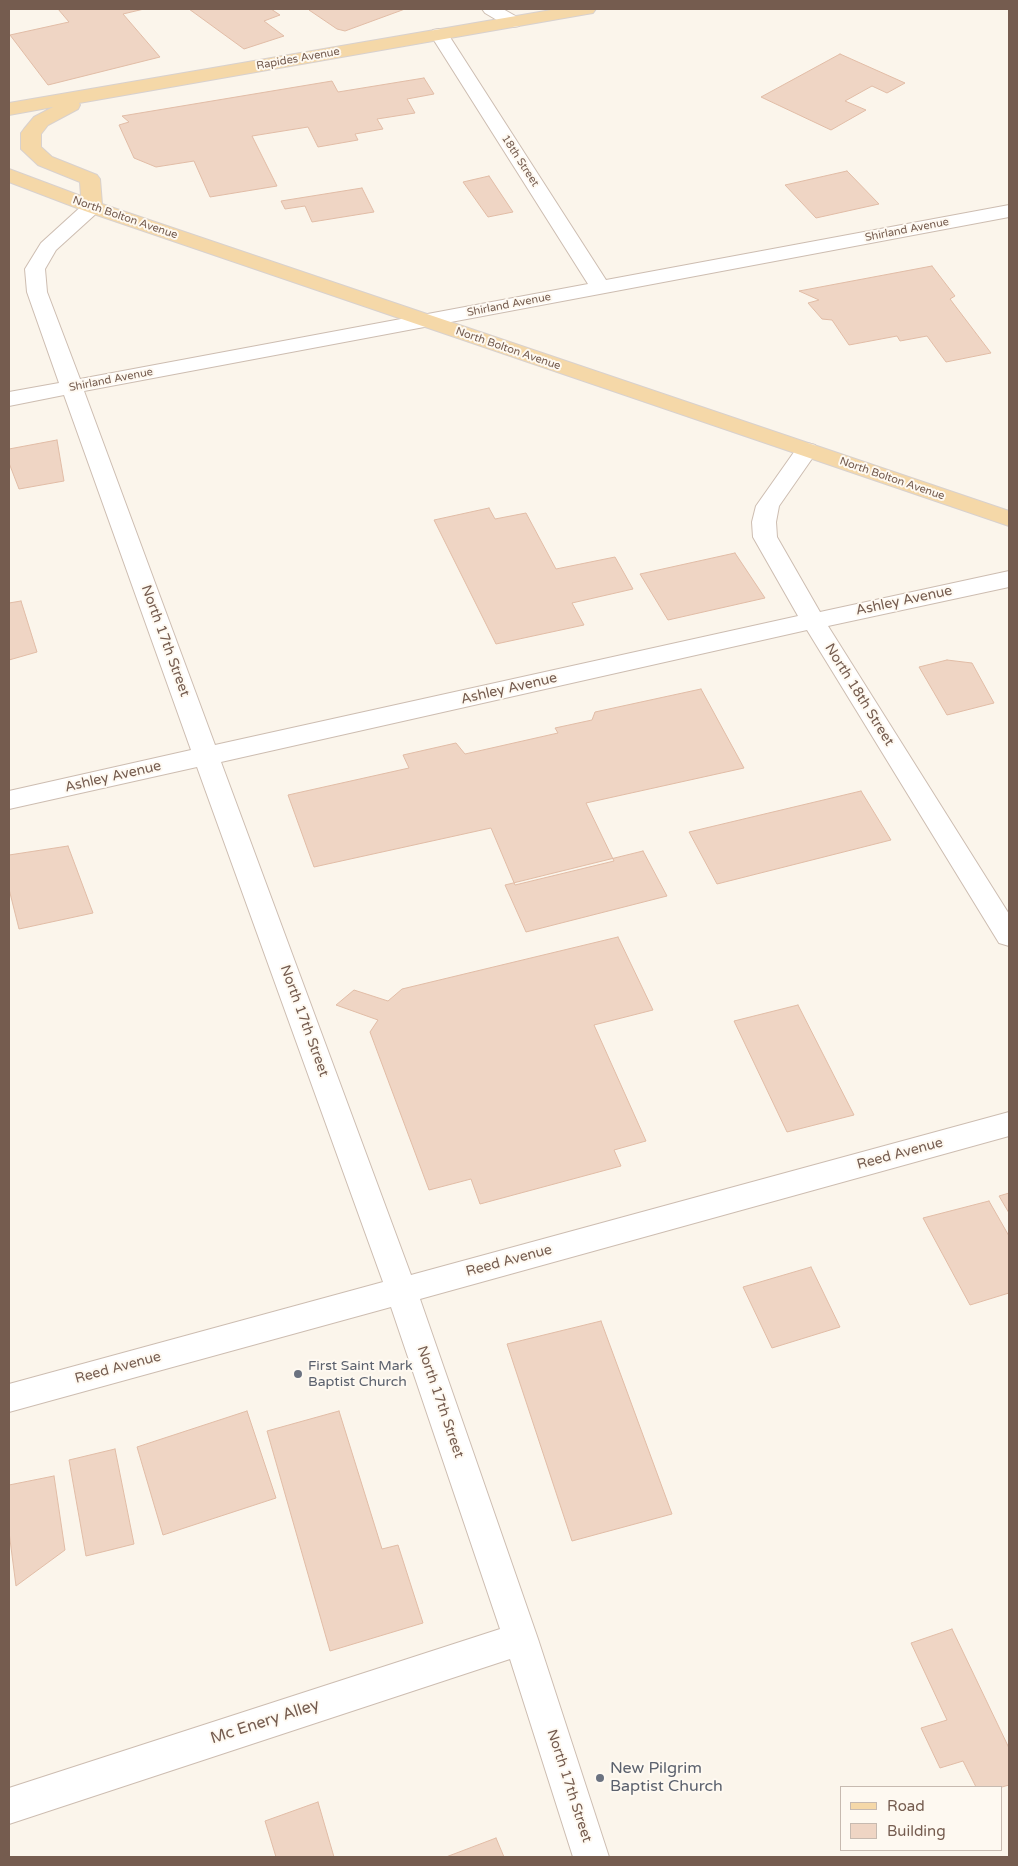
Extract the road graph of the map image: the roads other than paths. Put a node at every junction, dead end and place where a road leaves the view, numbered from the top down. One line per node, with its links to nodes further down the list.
1 (491, 9): 3 (street)
2 (587, 9): 3 (main road, Rapides Avenue)
3 (513, 22): 4 (main road, Rapides Avenue)
4 (439, 34): 5 (main road, Rapides Avenue); 10 (street, 18th Street)
5 (91, 95): 6 (main road, Rapides Avenue); 8 (main road)
6 (11, 107)
7 (9, 174): 8 (main road, North Bolton Avenue)
8 (92, 207): 11 (main road, North Bolton Avenue); 12 (street, North 17th Street)
9 (1009, 211): 10 (street, Shirland Avenue)
10 (600, 288): 11 (street, Shirland Avenue)
11 (426, 321): 12 (street, Shirland Avenue); 14 (main road, North Bolton Avenue)
12 (71, 387): 13 (street, Shirland Avenue); 18 (street, North 17th Street)
13 (9, 399)
14 (807, 450): 15 (main road, North Bolton Avenue); 17 (street, North 18th Street)
15 (1009, 519)
16 (1009, 579): 17 (street, Ashley Avenue)
17 (813, 621): 18 (street, Ashley Avenue); 20 (street, North 18th Street)
18 (208, 756): 19 (street, Ashley Avenue); 22 (street, North 17th Street)
19 (9, 800)
20 (1009, 936)
21 (1009, 1124): 22 (street, Reed Avenue)
22 (401, 1290): 23 (street, Reed Avenue); 24 (street, North 17th Street)
23 (9, 1398)
24 (521, 1639): 25 (street, Mc Enery Alley); 26 (street, North 17th Street)
25 (9, 1806)
26 (591, 1857)

